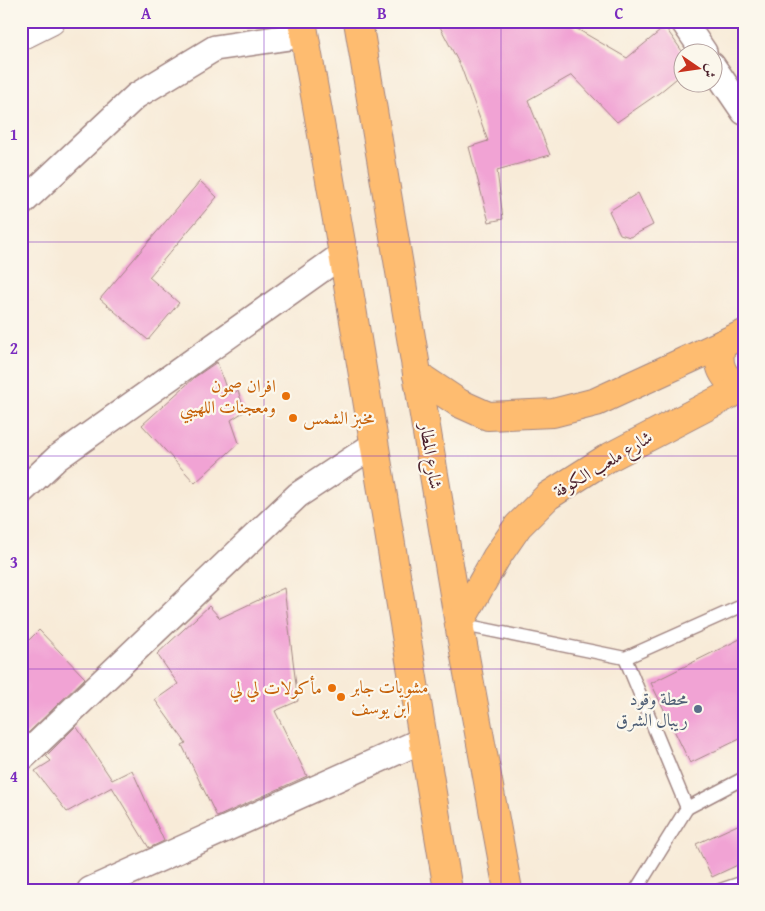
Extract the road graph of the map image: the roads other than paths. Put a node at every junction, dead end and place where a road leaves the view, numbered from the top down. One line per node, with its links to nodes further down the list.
1 (51, 21): 5 (street)
2 (358, 21): 12 (main road, شارع المطار)
3 (683, 21): 6 (street)
4 (303, 28): 9 (street); 10 (main road)
5 (21, 36)
6 (697, 42)
7 (722, 80): 8 (street)
8 (744, 112)
9 (21, 204)
10 (343, 254): 14 (main road); 15 (street)
11 (733, 339): 12 (main road); 13 (main road)
12 (418, 375): 17 (main road, شارع المطار)
13 (743, 387): 17 (main road, شارع ملعب الكوفة)
14 (374, 444): 19 (main road); 20 (street)
15 (21, 492)
16 (744, 605): 18 (lane)
17 (459, 624): 18 (lane); 26 (main road, شارع المطار)
18 (625, 658): 22 (lane)
19 (423, 740): 24 (street); 25 (main road)
20 (21, 759)
21 (744, 778): 22 (lane)
22 (687, 808): 27 (lane)
23 (744, 882): 28 (lane)
24 (90, 890)
25 (448, 890)
26 (508, 890)
27 (636, 890)
28 (720, 890)

